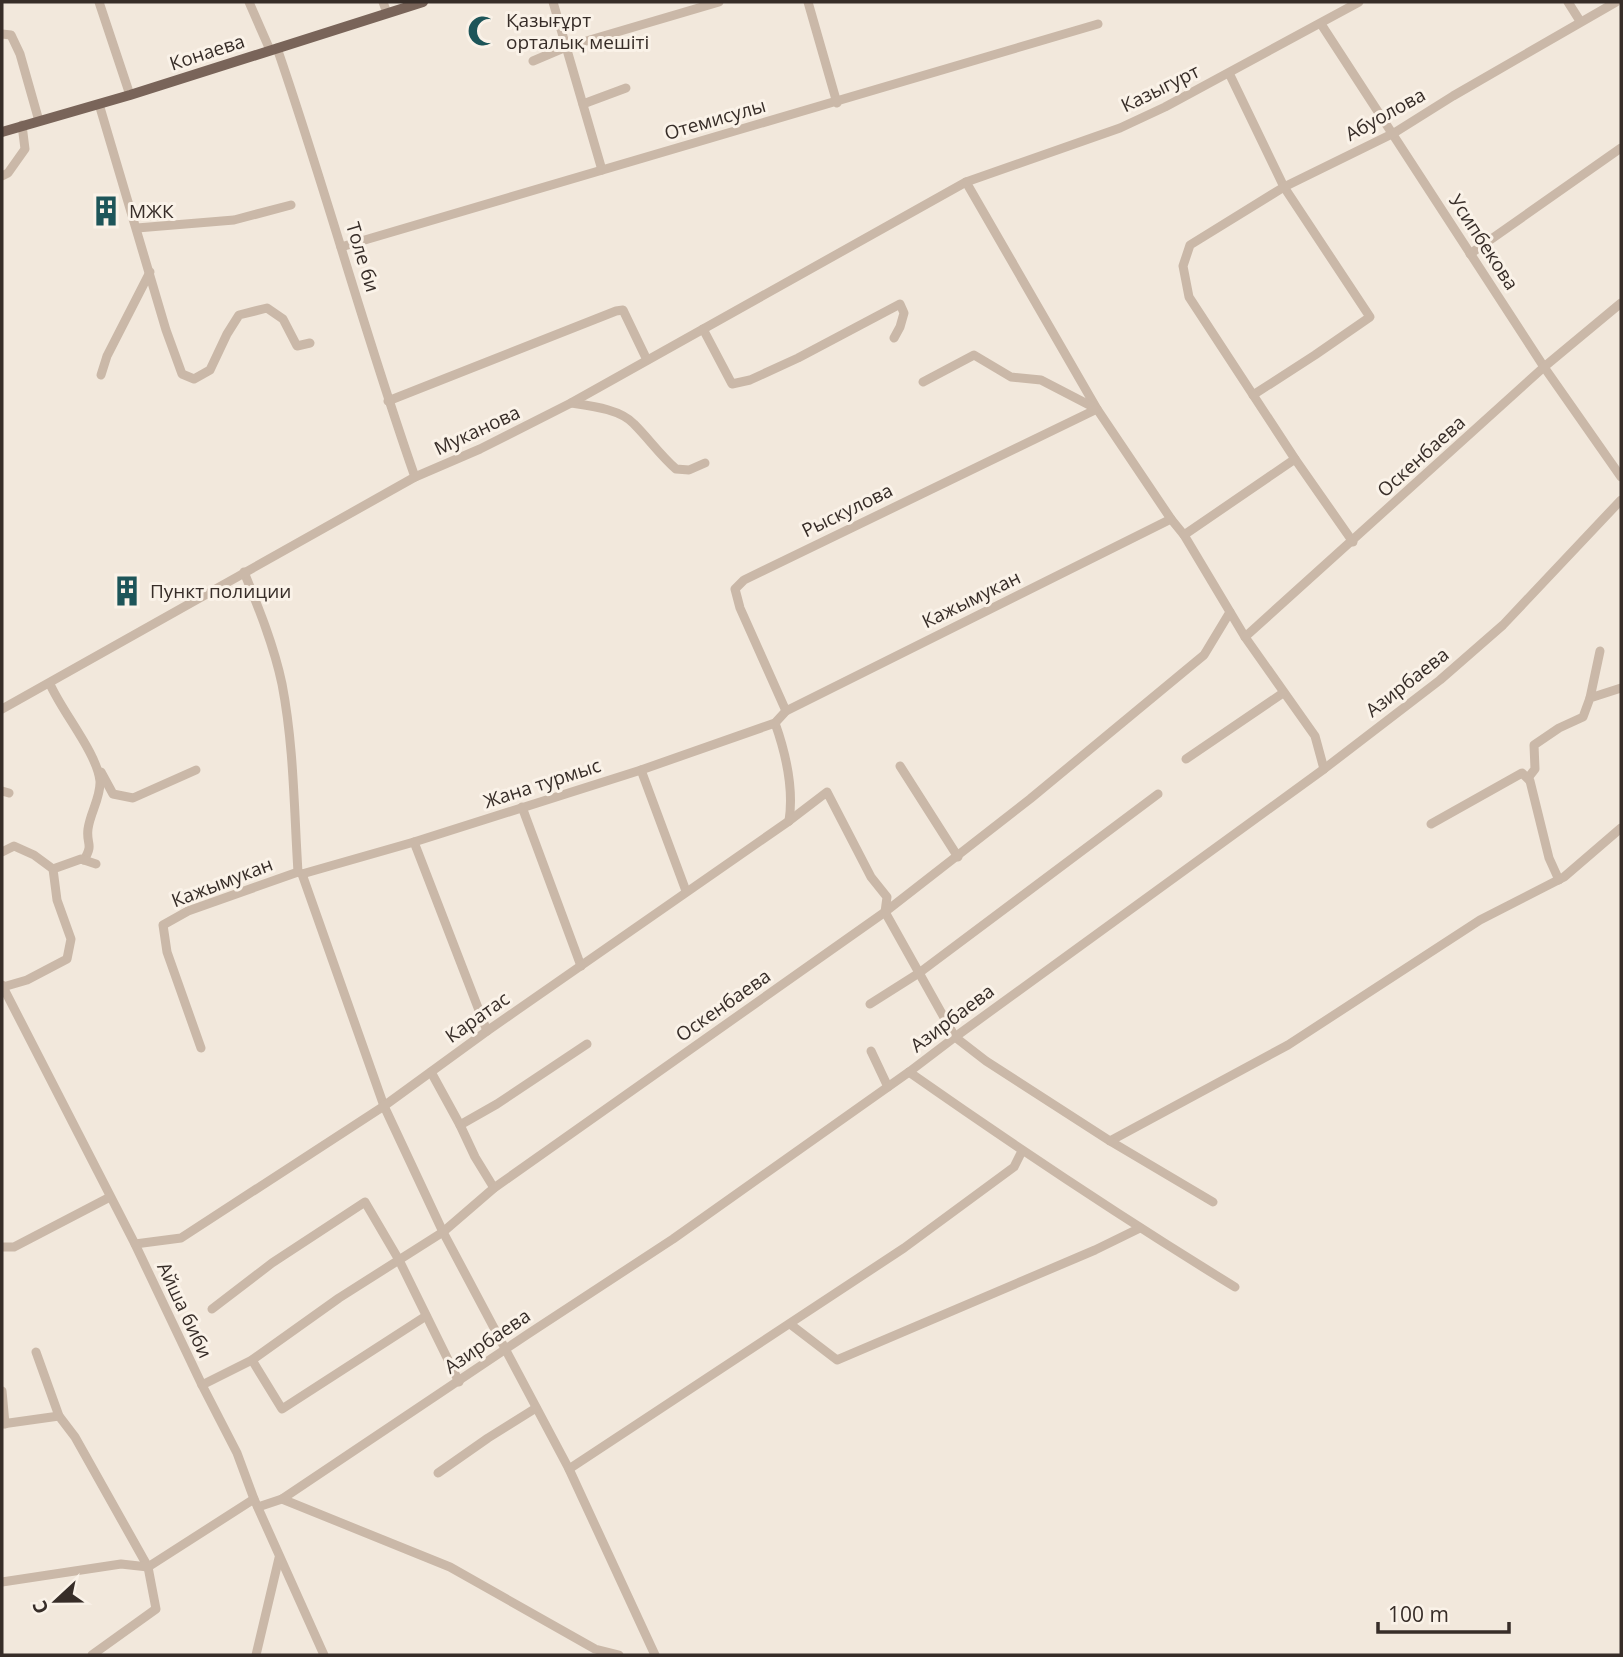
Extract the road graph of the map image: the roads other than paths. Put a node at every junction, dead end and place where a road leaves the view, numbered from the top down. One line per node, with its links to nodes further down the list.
1 (99, 2): 20 (street)
2 (249, 2): 16 (street, Толе би)
3 (423, 2): 10 (main road, Конаева)
4 (553, 2): 15 (street)
5 (719, 2): 15 (street)
6 (808, 2): 21 (street)
7 (1359, 2): 13 (street, Казыгурт)
8 (1569, 2): 11 (street)
9 (1616, 2): 11 (street, Абуолова)
10 (385, 7): 16 (main road, Конаева)
11 (1580, 21): 27 (street, Абуолова)
12 (1098, 24): 21 (street, Отемисулы)
13 (1321, 24): 18 (street, Казыгурт); 27 (street, Усипбекова)
14 (2, 34): 24 (street)
15 (566, 47): 17 (street); 23 (street)
16 (273, 49): 20 (main road, Конаева); 35 (street, Толе би)
17 (533, 61)
18 (1229, 73): 31 (street, Казыгурт); 32 (street)
19 (626, 88): 23 (street)
20 (130, 94): 22 (main road, Конаева)
21 (837, 103): 29 (street, Отемисулы)
22 (99, 104): 24 (main road, Конаева); 34 (street)
23 (583, 104): 29 (street)
24 (39, 121): 25 (main road, Конаева)
25 (22, 125): 26 (main road, Конаева); 30 (street)
26 (2, 132)
27 (1394, 133): 32 (street, Абуолова); 36 (street, Усипбекова)
28 (1621, 148): 36 (street)
29 (602, 170): 35 (street, Отемисулы)
30 (2, 176)
31 (966, 182): 39 (street, Муканова); 49 (street)
32 (1284, 187): 46 (street, Абуолова); 46 (street)
33 (291, 205): 34 (street)
34 (137, 228): 37 (street)
35 (341, 247): 47 (street, Толе би)
36 (1470, 254): 43 (street, Усипбекова)
37 (149, 272): 41 (street); 44 (street)
38 (1621, 303): 43 (street, Оскенбаева)
39 (703, 329): 40 (street); 42 (street, Муканова)
40 (894, 338)
41 (310, 343)
42 (646, 360): 47 (street); 48 (street, Муканова)
43 (1544, 367): 53 (street, Усипбекова); 57 (street, Оскенбаева)
44 (101, 375)
45 (923, 382): 49 (street)
46 (1253, 395): 50 (street)
47 (388, 401): 52 (street, Толе би)
48 (571, 403): 51 (street); 52 (street, Муканова)
49 (1097, 409): 55 (street); 67 (street, Рыскулова)
50 (1295, 459): 56 (street); 57 (street)
51 (705, 463)
52 (415, 477): 58 (street, Муканова)
53 (1621, 477)
54 (1621, 500): 73 (street, Азирбаева)
55 (1171, 519): 56 (street); 67 (street, Кажымукан)
56 (1184, 535): 59 (street)
57 (1353, 542): 60 (street, Оскенбаева)
58 (244, 572): 62 (street, Муканова); 87 (street)
59 (1230, 612): 60 (street); 83 (street, Оскенбаева)
60 (1245, 637): 64 (street)
61 (1600, 651): 65 (street)
62 (50, 684): 66 (street, Муканова); 70 (street)
63 (1621, 688): 65 (street)
64 (1283, 692): 69 (street); 73 (street)
65 (1590, 698): 75 (street)
66 (2, 709)
67 (786, 711): 68 (street, Жана турмыс)
68 (775, 723): 72 (street, Жана турмыс); 78 (street)
69 (1186, 759)
70 (96, 765): 74 (street); 84 (street)
71 (900, 766): 83 (street)
72 (641, 769): 77 (street, Жана турмыс); 89 (street)
73 (1324, 769): 96 (street, Азирбаева)
74 (196, 770)
75 (1528, 778): 79 (street); 88 (street)
76 (1158, 794): 92 (street)
77 (522, 807): 81 (street, Жана турмыс); 91 (street)
78 (789, 821): 89 (street, Каратас); 90 (street, Каратас)
79 (1431, 824)
80 (1621, 828): 88 (street)
81 (414, 842): 87 (street, Жана турмыс); 95 (street)
82 (2, 852): 86 (street)
83 (958, 857): 90 (street, Оскенбаева)
84 (84, 860): 85 (street); 86 (street)
85 (96, 864)
86 (53, 869): 93 (street)
87 (300, 873): 98 (street, Кажымукан); 103 (street)
88 (1559, 880): 105 (street)
89 (686, 891): 91 (street, Каратас)
90 (885, 912): 92 (street); 107 (street, Оскенбаева)
91 (581, 966): 95 (street, Каратас)
92 (919, 973): 94 (street); 96 (street)
93 (2, 986): 108 (street, Айша биби)
94 (870, 1003)
95 (487, 1031): 100 (street, Каратас)
96 (955, 1037): 101 (street, Азирбаева); 105 (street)
97 (587, 1044): 104 (street)
98 (201, 1048)
99 (871, 1051): 102 (street)
100 (431, 1072): 103 (street, Каратас); 104 (street)
101 (909, 1072): 102 (street, Азирбаева); 106 (street)
102 (888, 1087): 119 (street, Азирбаева)
103 (384, 1106): 111 (street); 112 (street, Каратас)
104 (460, 1125): 107 (street)
105 (1110, 1140): 109 (street)
106 (1022, 1151): 110 (street); 118 (street)
107 (494, 1188): 111 (street, Оскенбаева)
108 (110, 1197): 112 (street, Айша биби); 113 (street)
109 (1213, 1202)
110 (1140, 1228): 115 (street); 118 (street)
111 (443, 1232): 114 (street, Оскенбаева); 119 (street)
112 (135, 1244): 123 (street, Айша биби)
113 (2, 1247)
114 (399, 1260): 116 (street); 117 (street); 121 (street, Оскенбаева)
115 (1235, 1287)
116 (212, 1308)
117 (426, 1316): 121 (street); 122 (street)
118 (790, 1324): 128 (street)
119 (505, 1351): 122 (street, Азирбаева); 125 (street)
120 (36, 1352): 126 (street)
121 (252, 1360): 123 (street, Оскенбаева)
122 (459, 1382): 130 (street, Азирбаева)
123 (202, 1385): 131 (street, Айша биби)
124 (2, 1391): 127 (street)
125 (536, 1408): 128 (street); 129 (street)
126 (59, 1416): 127 (street); 133 (street)
127 (3, 1424)
128 (569, 1469): 139 (street)
129 (438, 1473)
130 (282, 1499): 131 (street, Азирбаева); 138 (street)
131 (256, 1503): 132 (street, Айша биби); 133 (street, Азирбаева)
132 (279, 1556): 136 (street); 137 (street, Айша биби)
133 (148, 1567): 134 (street); 135 (street)
134 (2, 1582)
135 (92, 1655)
136 (256, 1655)
137 (324, 1655)
138 (618, 1655)
139 (655, 1655)

